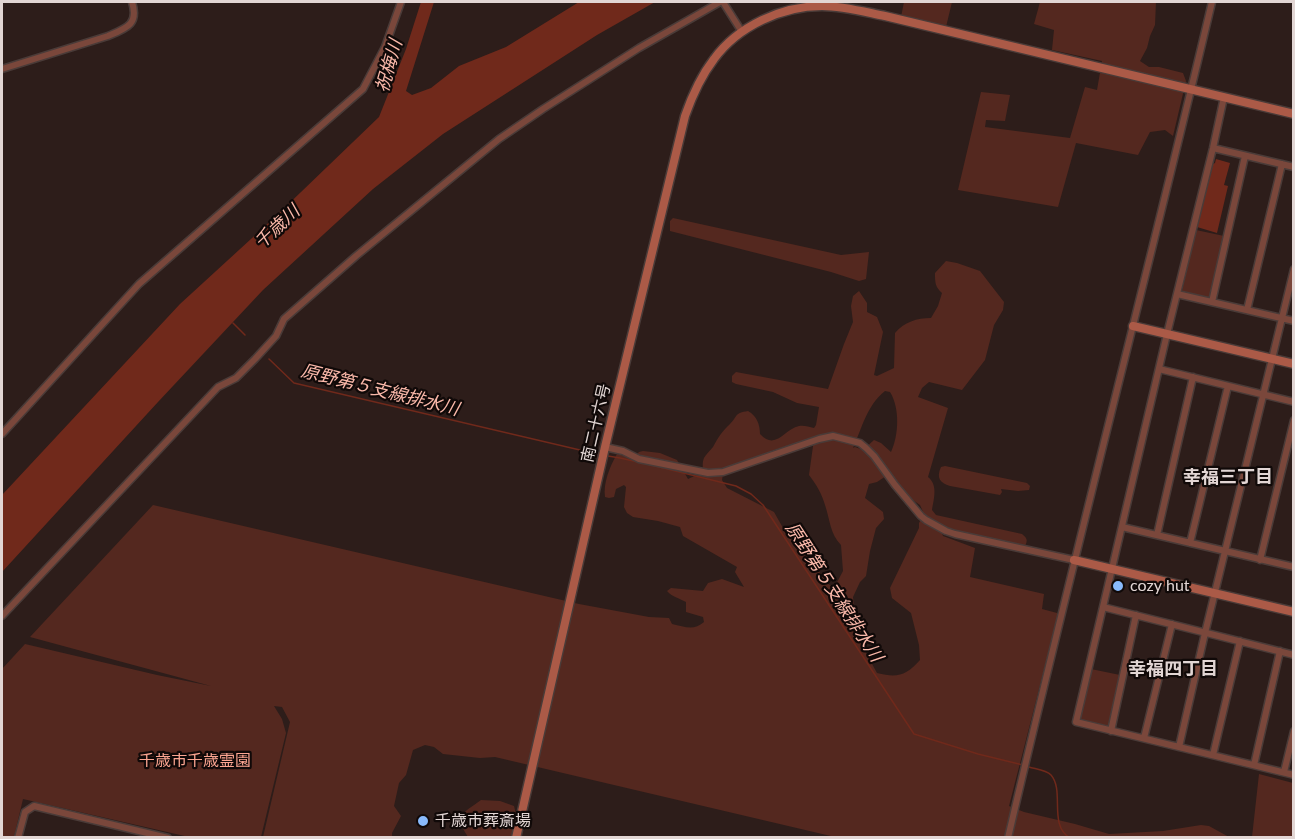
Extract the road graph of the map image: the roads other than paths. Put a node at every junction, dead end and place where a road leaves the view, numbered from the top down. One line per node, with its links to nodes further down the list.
1 (132, 2): 6 (street)
2 (401, 2): 30 (street)
3 (722, 2): 5 (street); 44 (street)
4 (1212, 2): 7 (street)
5 (742, 32): 7 (street, 南二十六号); 31 (street, 南二十六号)
6 (2, 69)
7 (1191, 90): 8 (street, 南二十六号); 20 (street)
8 (1224, 97): 9 (street, 南二十六号); 10 (street)
9 (1293, 114)
10 (1213, 148): 11 (street); 15 (street)
11 (1245, 156): 12 (street); 16 (street)
12 (1282, 164): 13 (street); 17 (street)
13 (1293, 167)
14 (1293, 269): 18 (street)
15 (1177, 294): 16 (street); 21 (street)
16 (1212, 302): 17 (street)
17 (1247, 310): 18 (street)
18 (1282, 318): 19 (street); 22 (street)
19 (1293, 321)
20 (1133, 326): 21 (street); 36 (street)
21 (1167, 334): 22 (street); 24 (street)
22 (1272, 359): 23 (street); 27 (street)
23 (1293, 364)
24 (1159, 369): 25 (street); 32 (street)
25 (1193, 378): 26 (street); 33 (street)
26 (1228, 386): 27 (street); 34 (street)
27 (1263, 395): 28 (street); 35 (street)
28 (1293, 402)
29 (1293, 420): 37 (street)
30 (2, 434)
31 (605, 447): 36 (street); 60 (street, 南二十六号)
32 (1122, 527): 33 (street); 39 (street)
33 (1157, 535): 34 (street)
34 (1190, 543): 35 (street)
35 (1225, 552): 37 (street); 40 (street)
36 (1074, 560): 39 (street); 61 (street)
37 (1260, 560): 38 (street)
38 (1293, 567)
39 (1112, 568): 40 (street); 41 (street)
40 (1215, 593): 42 (street); 46 (street)
41 (1103, 607): 43 (street); 50 (street)
42 (1293, 612)
43 (1136, 615): 45 (street); 50 (street)
44 (2, 616)
45 (1172, 624): 46 (street); 52 (street)
46 (1205, 633): 47 (street); 53 (street)
47 (1240, 641): 48 (street); 54 (street)
48 (1280, 651): 49 (street); 55 (street)
49 (1293, 655)
50 (1111, 730): 52 (street)
51 (1293, 731): 56 (street)
52 (1144, 738): 53 (street)
53 (1179, 747): 54 (street)
54 (1213, 755): 55 (street)
55 (1254, 765): 56 (street)
56 (1284, 772): 57 (street)
57 (1293, 775)
58 (18, 837): 59 (street)
59 (168, 837)
60 (516, 837)
61 (1008, 837)

